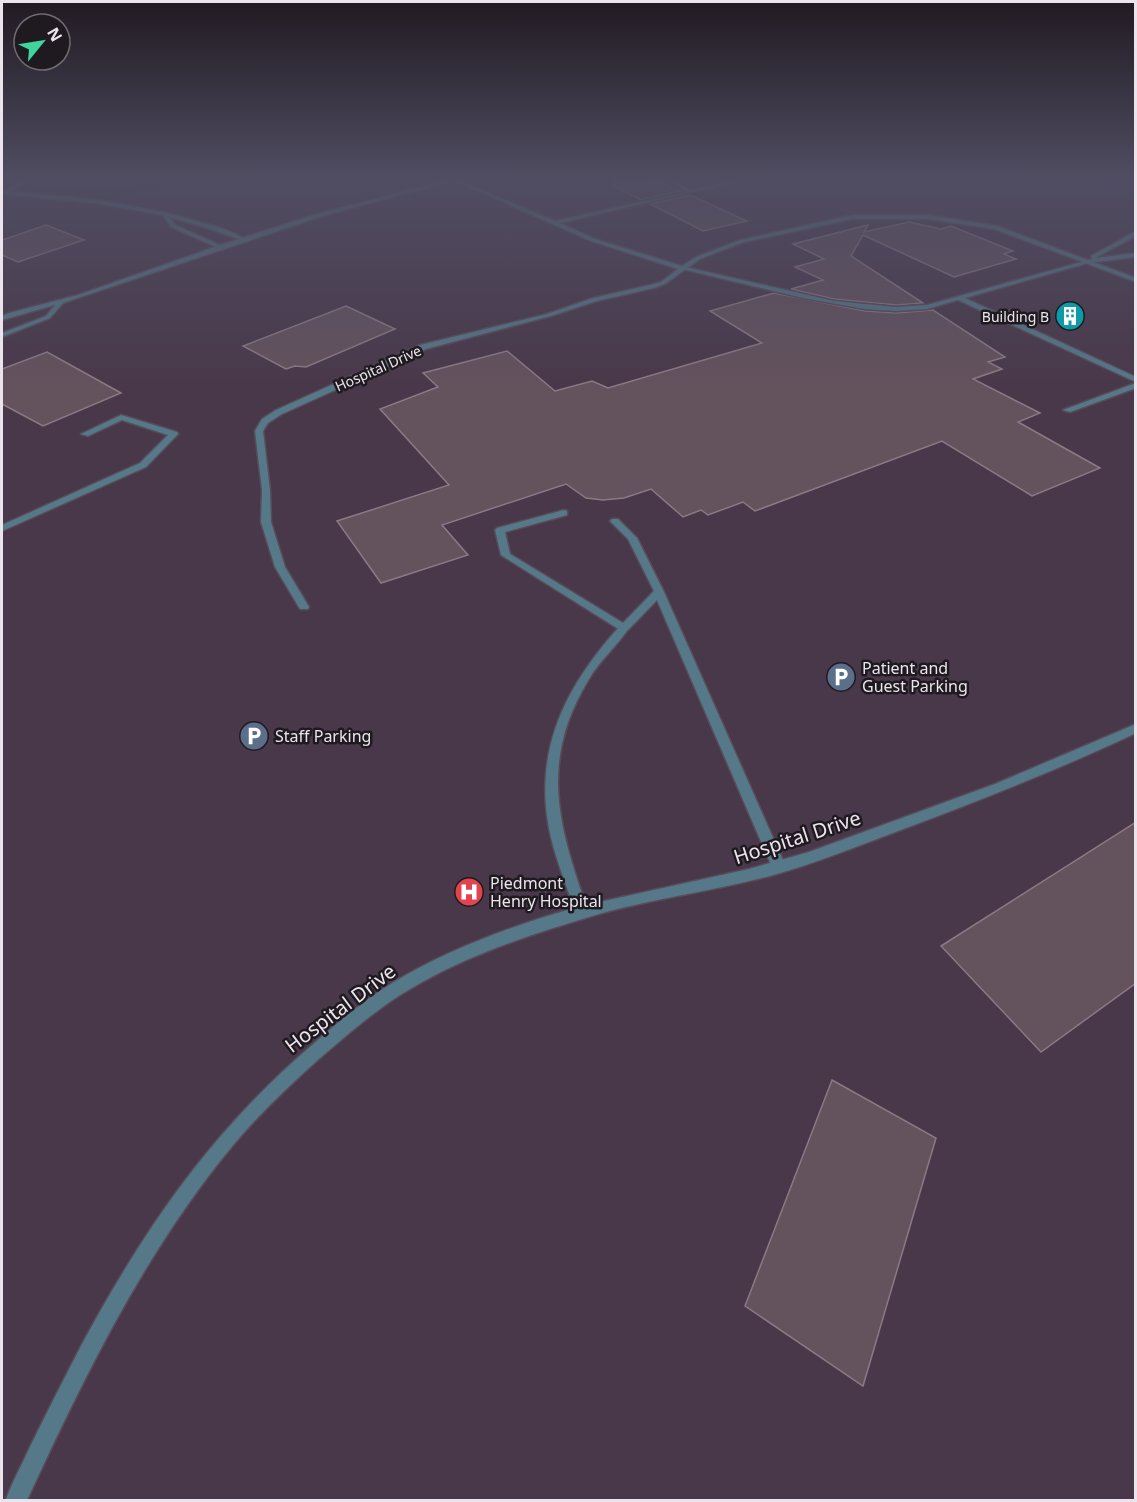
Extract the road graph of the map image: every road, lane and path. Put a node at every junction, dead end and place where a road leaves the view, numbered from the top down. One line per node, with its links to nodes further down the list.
1 (218, 246): 11 (street)
2 (610, 246): 8 (street, Hospital Drive)
3 (726, 246): 8 (street, Hospital Drive)
4 (1047, 246): 7 (street, Hospital Drive)
5 (1113, 246): 7 (street, Hospital Drive)
6 (1136, 255): 7 (street, Hospital Drive)
7 (1087, 261): 9 (street, Hospital Drive); 10 (street, Hospital Drive)
8 (681, 268): 10 (street, Hospital Drive); 22 (street, Hospital Drive)
9 (1136, 280)
10 (959, 297): 14 (street)
11 (60, 303): 12 (street); 13 (street)
12 (2, 318)
13 (2, 335)
14 (1136, 380)
15 (1136, 385): 16 (street)
16 (1067, 410)
17 (85, 434): 20 (street)
18 (564, 513): 23 (street)
19 (615, 521): 21 (street)
20 (2, 528)
21 (659, 592): 23 (street); 25 (street)
22 (304, 607)
23 (624, 628): 26 (street)
24 (1136, 728): 25 (street, Hospital Drive)
25 (779, 867): 26 (street, Hospital Drive)
26 (582, 913): 27 (street, Hospital Drive)
27 (16, 1500)

